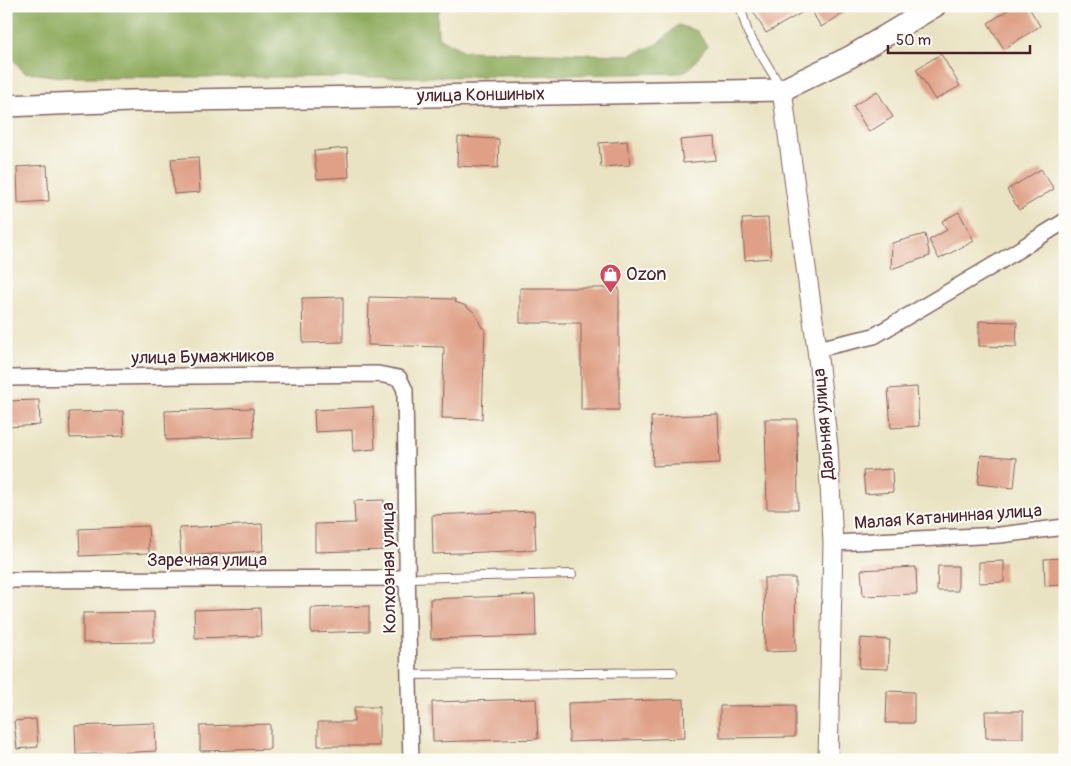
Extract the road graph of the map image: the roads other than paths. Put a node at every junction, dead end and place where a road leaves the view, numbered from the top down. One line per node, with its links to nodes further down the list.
1 (740, 6): 3 (lane)
2 (935, 6): 3 (main road, улица Коншиных)
3 (782, 90): 4 (main road, улица Коншиных); 6 (street, Дальняя улица)
4 (6, 106)
5 (1065, 221): 6 (street)
6 (817, 349): 10 (street, Дальняя улица)
7 (6, 378): 8 (street, улица Бумажников)
8 (399, 378): 12 (street, Колхозная улица)
9 (1065, 527): 10 (street, Малая Катанинная улица)
10 (833, 543): 17 (street, Дальняя улица)
11 (572, 574): 12 (lane)
12 (408, 578): 13 (street, Заречная улица); 15 (street, Колхозная улица)
13 (6, 580)
14 (674, 672): 15 (lane)
15 (408, 675): 16 (street, Колхозная улица)
16 (410, 760)
17 (828, 760)

